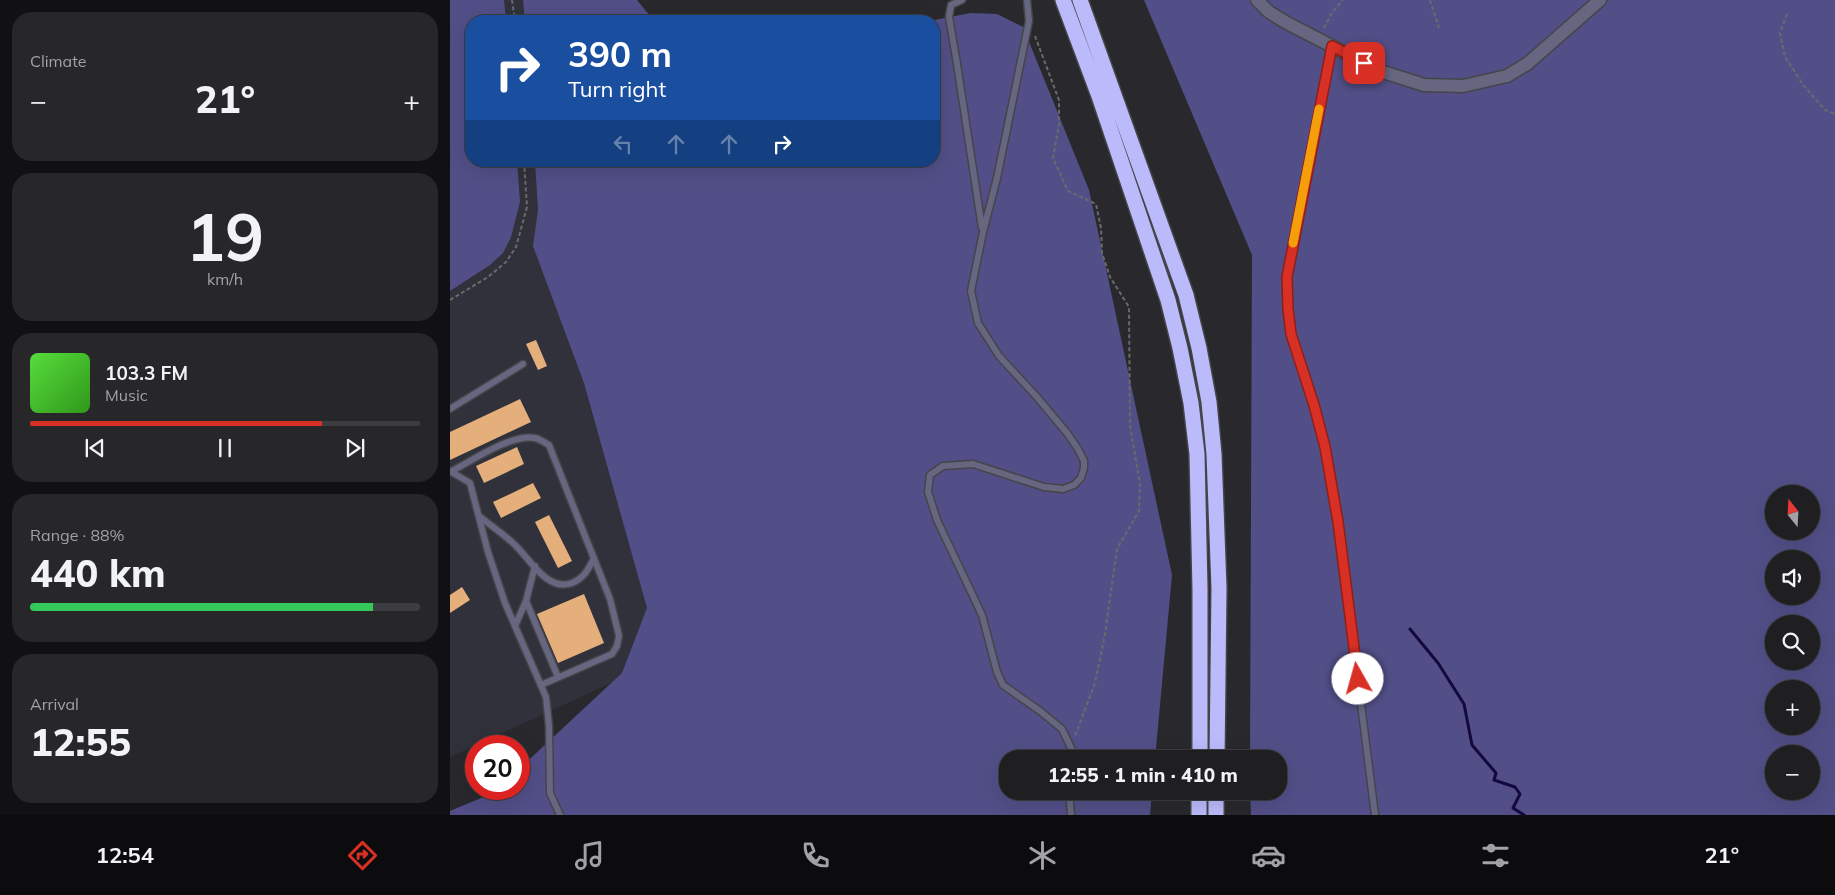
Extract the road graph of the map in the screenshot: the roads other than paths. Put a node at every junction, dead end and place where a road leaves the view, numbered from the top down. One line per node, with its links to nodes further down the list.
1 (962, 0): 8 (lane)
2 (1026, 0): 8 (lane)
3 (1063, 0): 20 (highway)
4 (1080, 0): 21 (highway)
5 (1257, 0): 7 (street)
6 (1600, 0): 7 (street)
7 (1332, 46): 29 (lane)
8 (983, 232): 19 (lane)
9 (523, 364): 10 (lane)
10 (450, 409)
11 (451, 471): 12 (lane); 13 (lane)
12 (479, 516): 14 (lane); 16 (lane)
13 (594, 558): 14 (lane); 17 (lane)
14 (534, 566): 15 (lane)
15 (526, 601): 16 (lane); 17 (lane)
16 (515, 626): 18 (lane)
17 (558, 677): 18 (lane)
18 (541, 685): 25 (lane)
19 (1072, 750)
20 (1200, 750)
21 (1217, 750)
22 (1070, 800): 26 (lane)
23 (1199, 800): 27 (highway)
24 (1216, 800): 28 (highway)
25 (560, 815)
26 (1071, 815)
27 (1199, 815)
28 (1216, 815)
29 (1375, 815)

